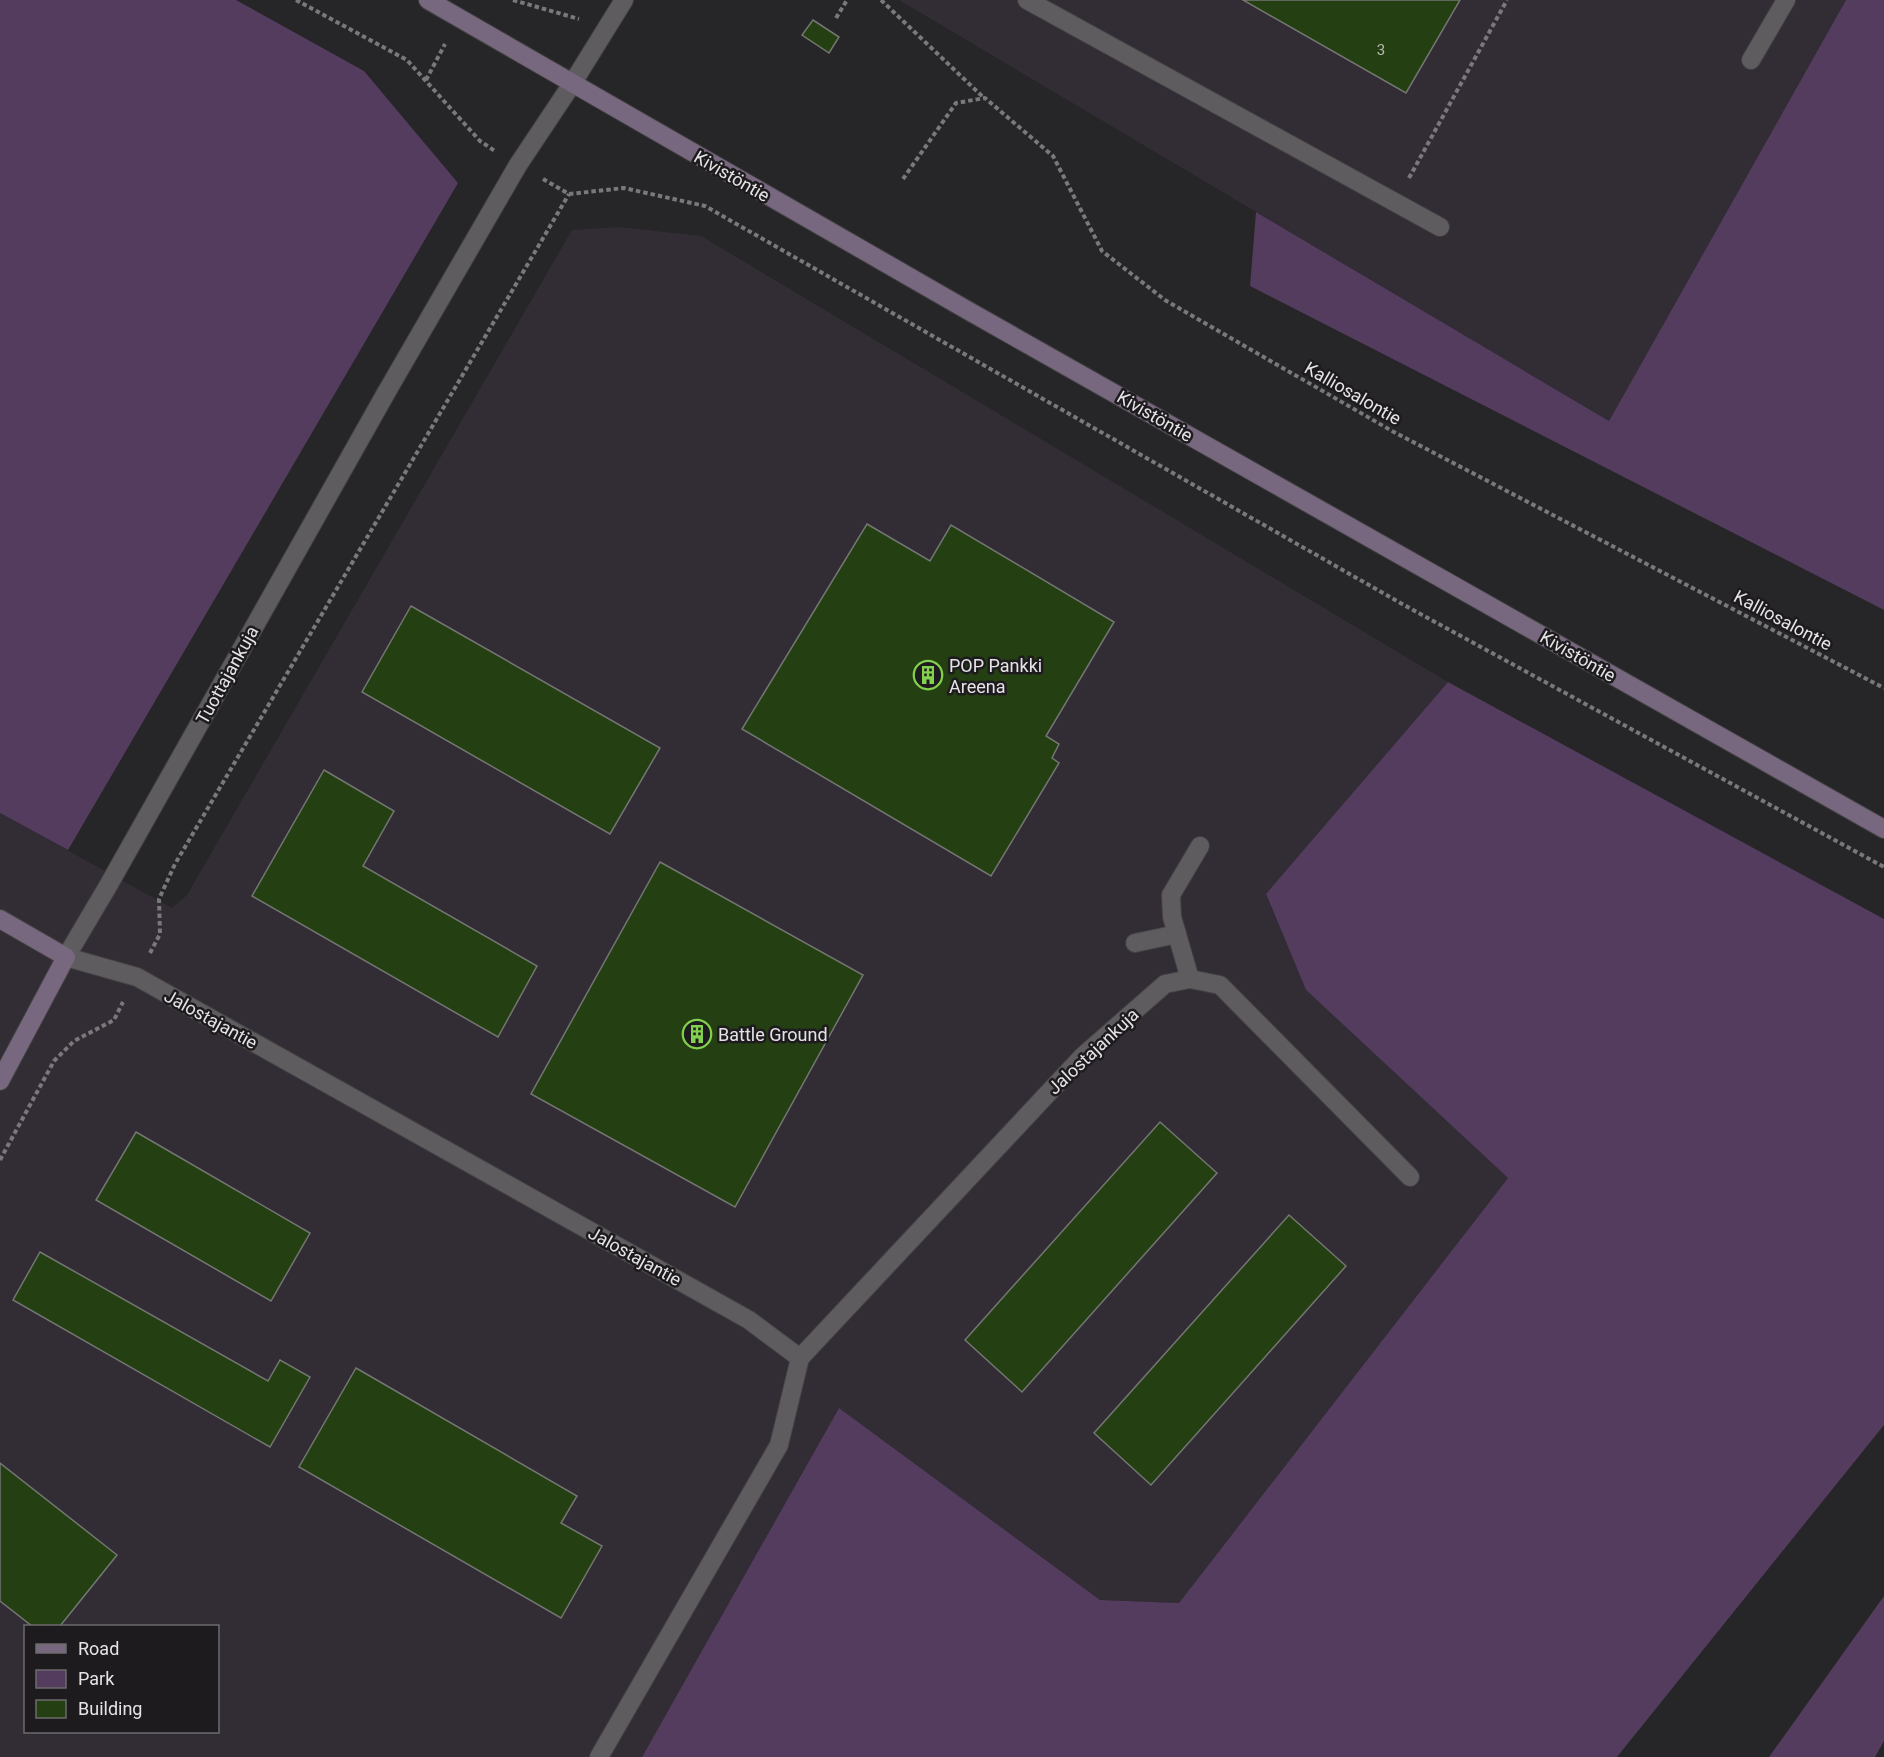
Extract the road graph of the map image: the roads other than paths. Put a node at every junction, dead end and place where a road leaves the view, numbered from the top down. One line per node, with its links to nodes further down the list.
1 (428, 0): 6 (main road, Kivistöntie)
2 (624, 0): 6 (street, Tuottajankuja)
3 (1027, 0): 7 (street)
4 (1786, 0): 5 (street)
5 (1751, 60)
6 (572, 84): 8 (main road, Kivistöntie); 13 (street, Tuottajankuja)
7 (1440, 227)
8 (1884, 829)
9 (1200, 846): 11 (street)
10 (0, 919): 13 (main road)
11 (1177, 934): 12 (street); 14 (street)
12 (1135, 943)
13 (66, 957): 15 (main road); 17 (street, Jalostajantie)
14 (1190, 979): 16 (street, Jalostajankuja); 17 (street, Jalostajankuja)
15 (0, 1081)
16 (1410, 1177)
17 (800, 1358): 18 (street)
18 (599, 1757)

